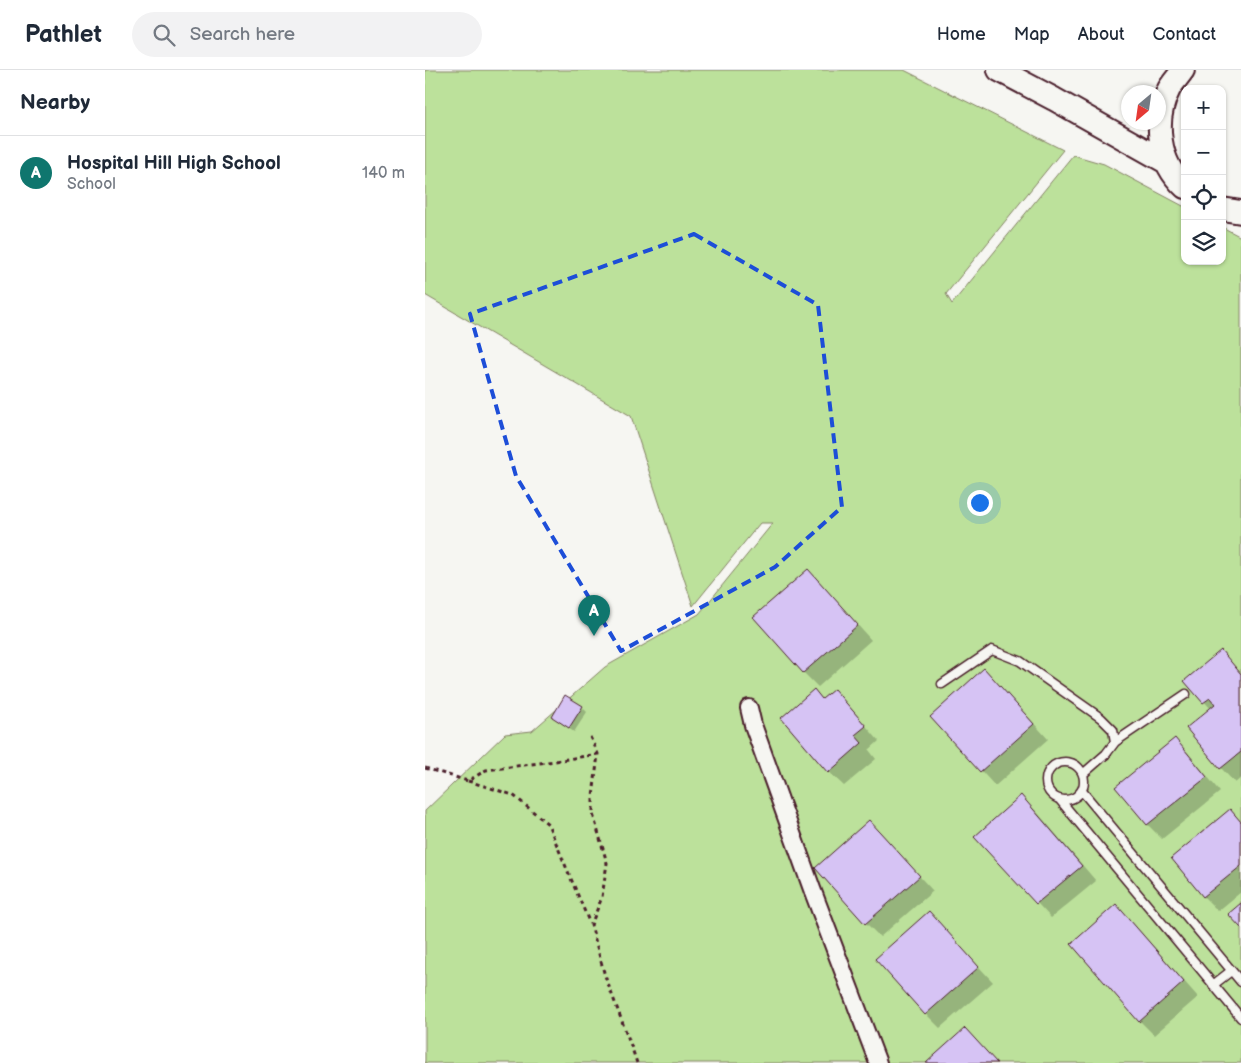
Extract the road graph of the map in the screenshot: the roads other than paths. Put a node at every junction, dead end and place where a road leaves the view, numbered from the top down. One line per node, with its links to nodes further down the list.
1 (999, 70): 3 (main road)
2 (1183, 70): 3 (main road)
3 (1166, 162): 4 (main road)
4 (1181, 184)
5 (1226, 210): 6 (main road)
6 (1241, 212)
7 (942, 684): 10 (lane)
8 (1186, 694): 10 (lane)
9 (749, 708): 18 (street)
10 (1115, 742): 11 (lane)
11 (1083, 774): 12 (lane); 13 (lane)
12 (1082, 790): 13 (lane); 14 (lane)
13 (1060, 800): 16 (lane)
14 (1231, 971): 15 (lane); 16 (lane)
15 (1241, 982)
16 (1213, 985): 17 (lane)
17 (1241, 1018)
18 (878, 1063)

